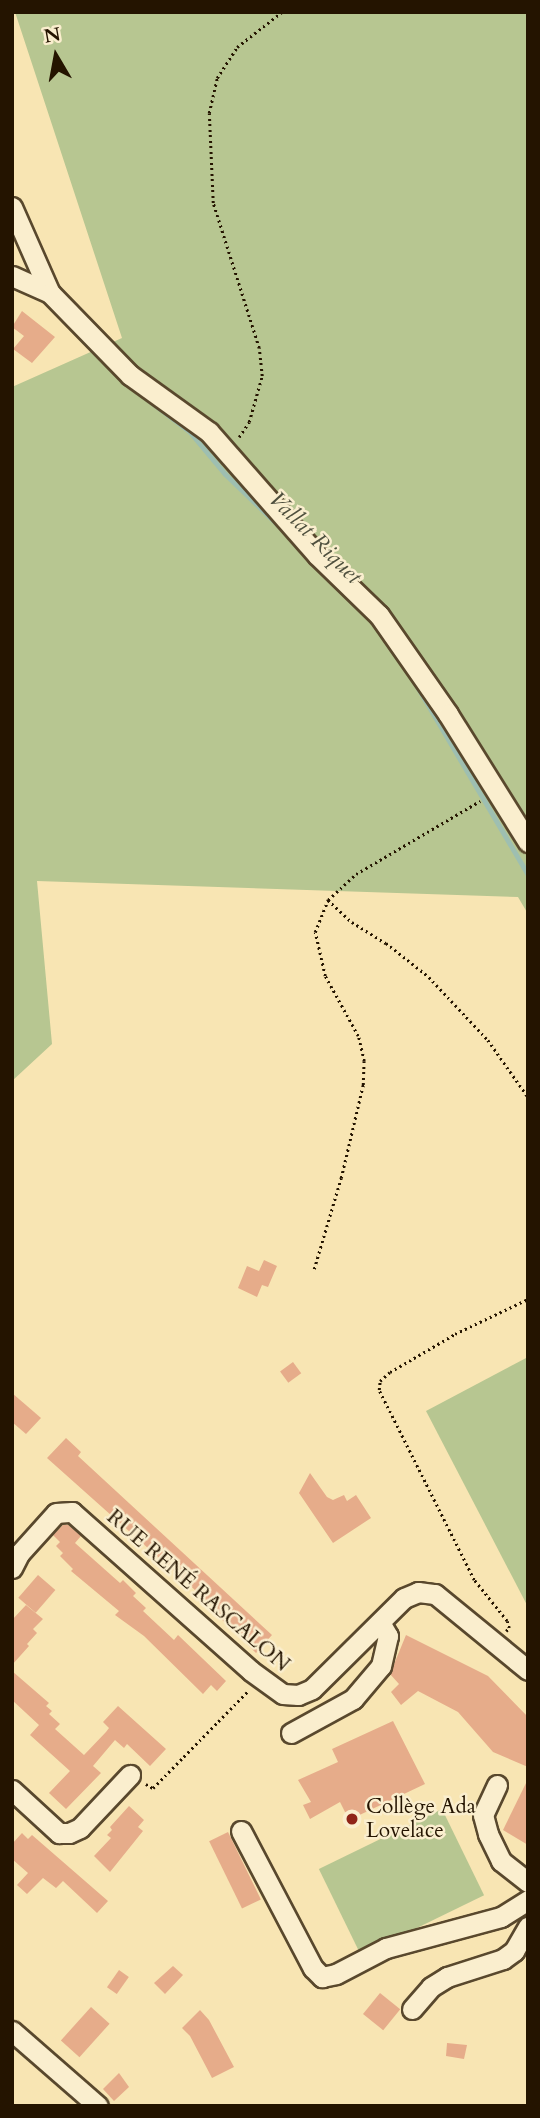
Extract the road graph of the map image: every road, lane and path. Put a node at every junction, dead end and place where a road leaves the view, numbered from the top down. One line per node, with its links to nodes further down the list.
1 (282, 12): 5 (path)
2 (12, 207): 4 (street)
3 (12, 276): 4 (street)
4 (51, 293): 5 (street)
5 (228, 451): 7 (street)
6 (474, 805): 8 (path)
7 (528, 842)
8 (328, 900): 9 (path); 10 (path)
9 (528, 1097)
10 (314, 1269)
11 (528, 1299): 14 (path)
12 (12, 1568): 16 (street, RUE RENÉ RASCALON)
13 (380, 1622): 14 (street, RUE RENÉ RASCALON); 16 (street, RUE RENÉ RASCALON); 17 (street)
14 (495, 1643): 15 (street, RUE RENÉ RASCALON)
15 (528, 1670)
16 (261, 1679): 18 (path)
17 (290, 1733)
18 (130, 1776): 20 (street)
19 (497, 1785): 22 (street)
20 (12, 1790)
21 (241, 1831): 23 (street)
22 (528, 1882)
23 (528, 1900)
24 (528, 1927): 25 (street)
25 (412, 2009)
26 (12, 2031): 27 (street)
27 (98, 2106)

